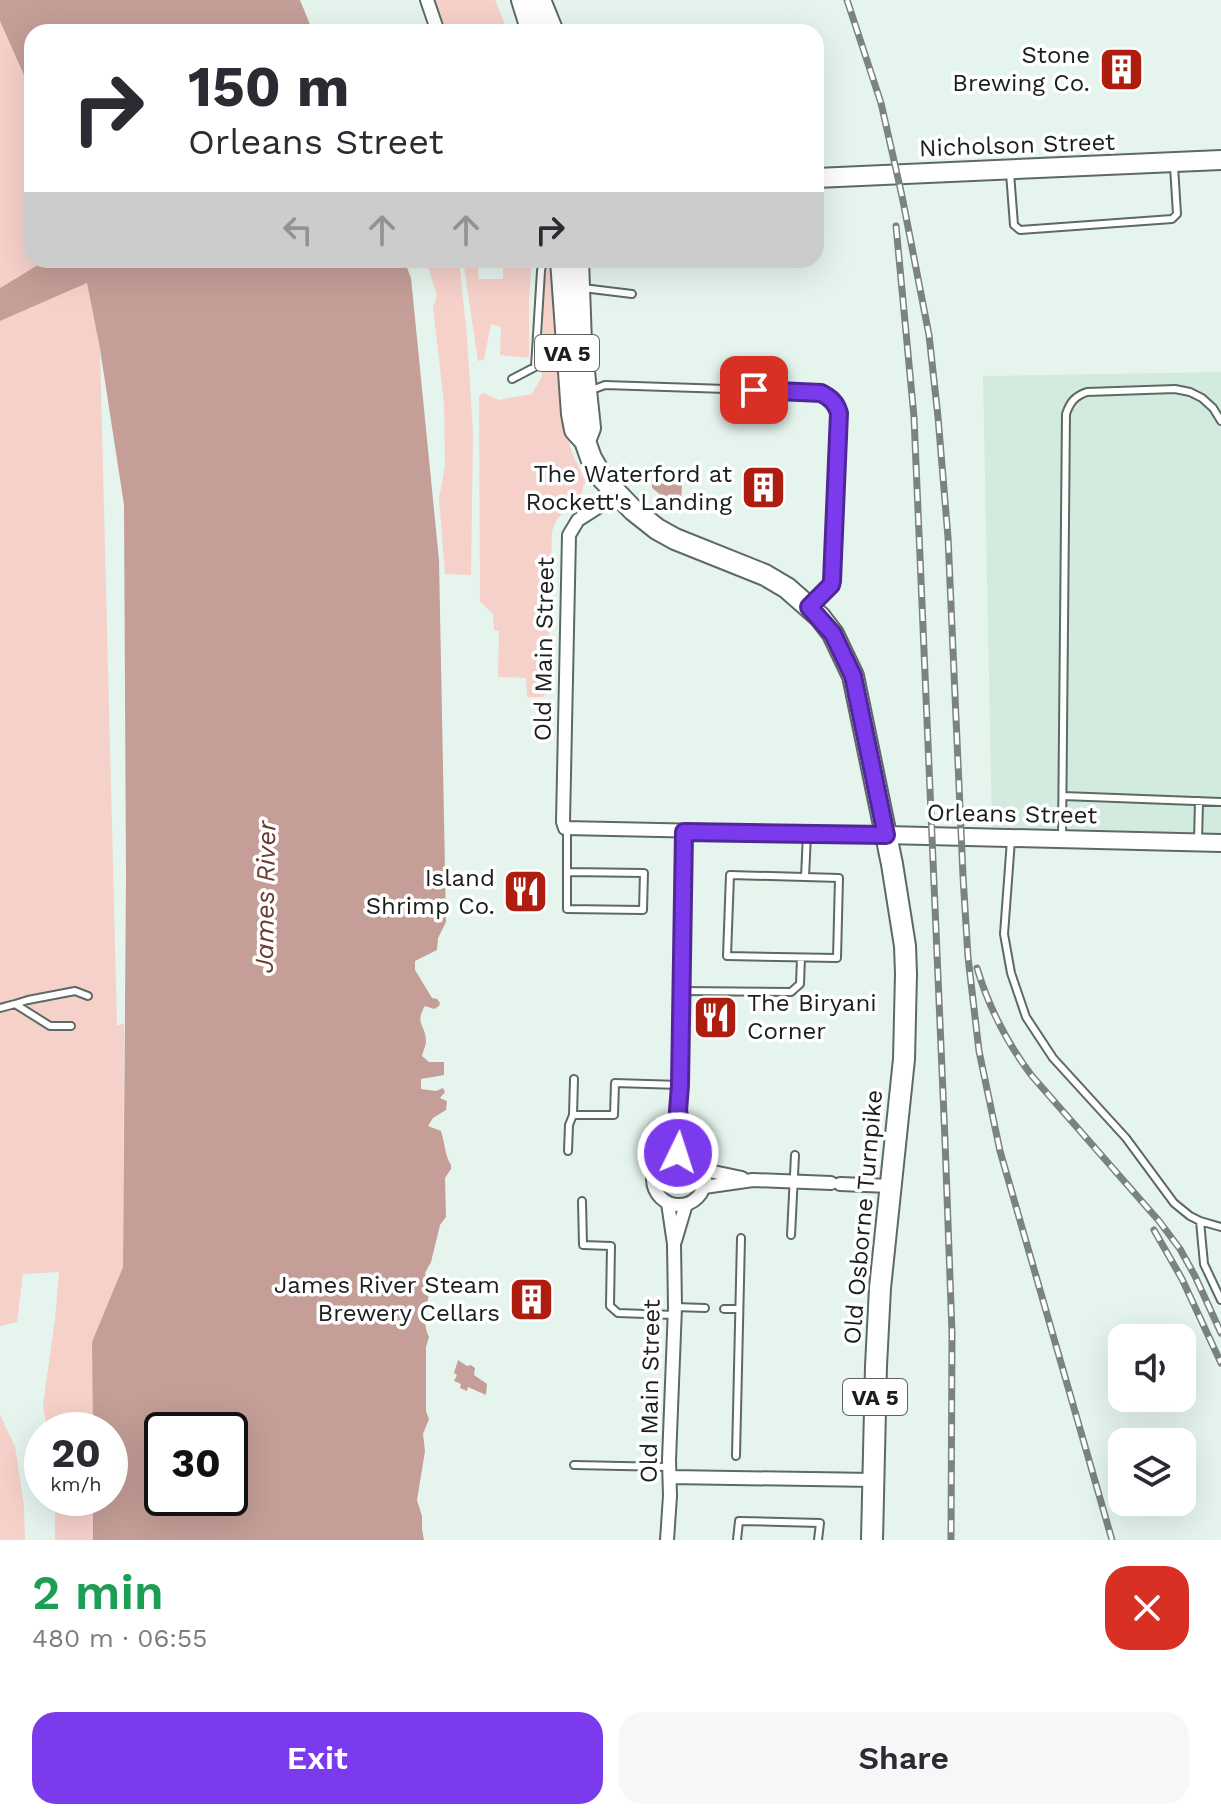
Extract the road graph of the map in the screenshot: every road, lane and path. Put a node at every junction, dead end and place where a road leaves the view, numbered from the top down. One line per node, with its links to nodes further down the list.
1 (427, 0): 4 (street)
2 (522, 0): 5 (main road)
3 (540, 0): 6 (main road)
4 (435, 24)
5 (530, 24)
6 (550, 24)
7 (1221, 160): 8 (main road, Nicholson Street)
8 (1174, 162): 9 (main road, Nicholson Street); 9 (lane)
9 (1010, 169): 10 (main road, Nicholson Street)
10 (824, 178)
11 (542, 268): 16 (lane)
12 (562, 268): 19 (main road, VA 5)
13 (578, 268): 14 (main road, VA 5)
14 (579, 288): 15 (lane); 17 (main road, VA 5)
15 (632, 294)
16 (512, 379)
17 (585, 392): 19 (main road, VA 5); 21 (lane)
18 (1221, 421): 22 (lane)
19 (585, 441): 20 (main road, VA 5)
20 (617, 495): 21 (main road, VA 5); 25 (street, Old Main Street)
21 (809, 607): 28 (main road, VA 5)
22 (1063, 796): 23 (lane); 30 (lane)
23 (1199, 801): 24 (lane); 31 (lane)
24 (1221, 802)
25 (565, 828): 26 (street, Orleans Street); 33 (lane)
26 (684, 832): 27 (street, Orleans Street); 36 (street, Old Main Street)
27 (807, 834): 28 (street, Orleans Street); 34 (lane)
28 (886, 835): 29 (street, Orleans Street); 52 (main road, Old Osborne Turnpike / VA 5)
29 (1011, 838): 30 (street, Orleans Street); 57 (lane)
30 (1062, 839): 31 (street, Orleans Street)
31 (1198, 842): 32 (street, Orleans Street)
32 (1221, 843)
33 (568, 872): 33 (lane)
34 (805, 877): 35 (lane); 35 (lane)
35 (801, 958): 36 (lane)
36 (681, 991): 42 (street, Old Main Street)
37 (88, 996): 38 (lane)
38 (15, 1004): 39 (lane); 40 (lane)
39 (0, 1008)
40 (71, 1026)
41 (574, 1079): 44 (lane)
42 (680, 1085): 43 (street, Old Main Street); 44 (lane)
43 (678, 1111): 46 (street, Old Main Street); 47 (street, Old Main Street)
44 (573, 1115): 45 (lane)
45 (568, 1151)
46 (687, 1153): 47 (street); 49 (street)
47 (670, 1154): 55 (street, Old Main Street)
48 (795, 1155): 51 (lane)
49 (704, 1170): 50 (street); 53 (street)
50 (753, 1180): 51 (street); 53 (street)
51 (793, 1182): 52 (street); 59 (lane)
52 (890, 1186): 70 (main road, Old Osborne Turnpike / VA 5)
53 (704, 1187): 56 (street, Old Main Street)
54 (582, 1201): 66 (lane)
55 (668, 1203): 56 (street); 61 (street, Old Main Street)
56 (686, 1204): 61 (street, Old Main Street)
57 (1200, 1221): 58 (lane); 62 (lane)
58 (1221, 1227)
59 (791, 1235)
60 (741, 1238): 65 (lane)
61 (674, 1244): 66 (street, Old Main Street)
62 (1221, 1300)
63 (705, 1308): 66 (lane)
64 (724, 1309): 65 (lane)
65 (739, 1309): 67 (lane)
66 (675, 1311): 69 (street, Old Main Street)
67 (736, 1456)
68 (574, 1465): 69 (lane)
69 (670, 1472): 70 (street); 71 (street, Old Main Street)
70 (874, 1480): 74 (main road, Old Osborne Turnpike / VA 5)
71 (667, 1540)
72 (737, 1540): 73 (lane)
73 (818, 1540)
74 (872, 1540)

